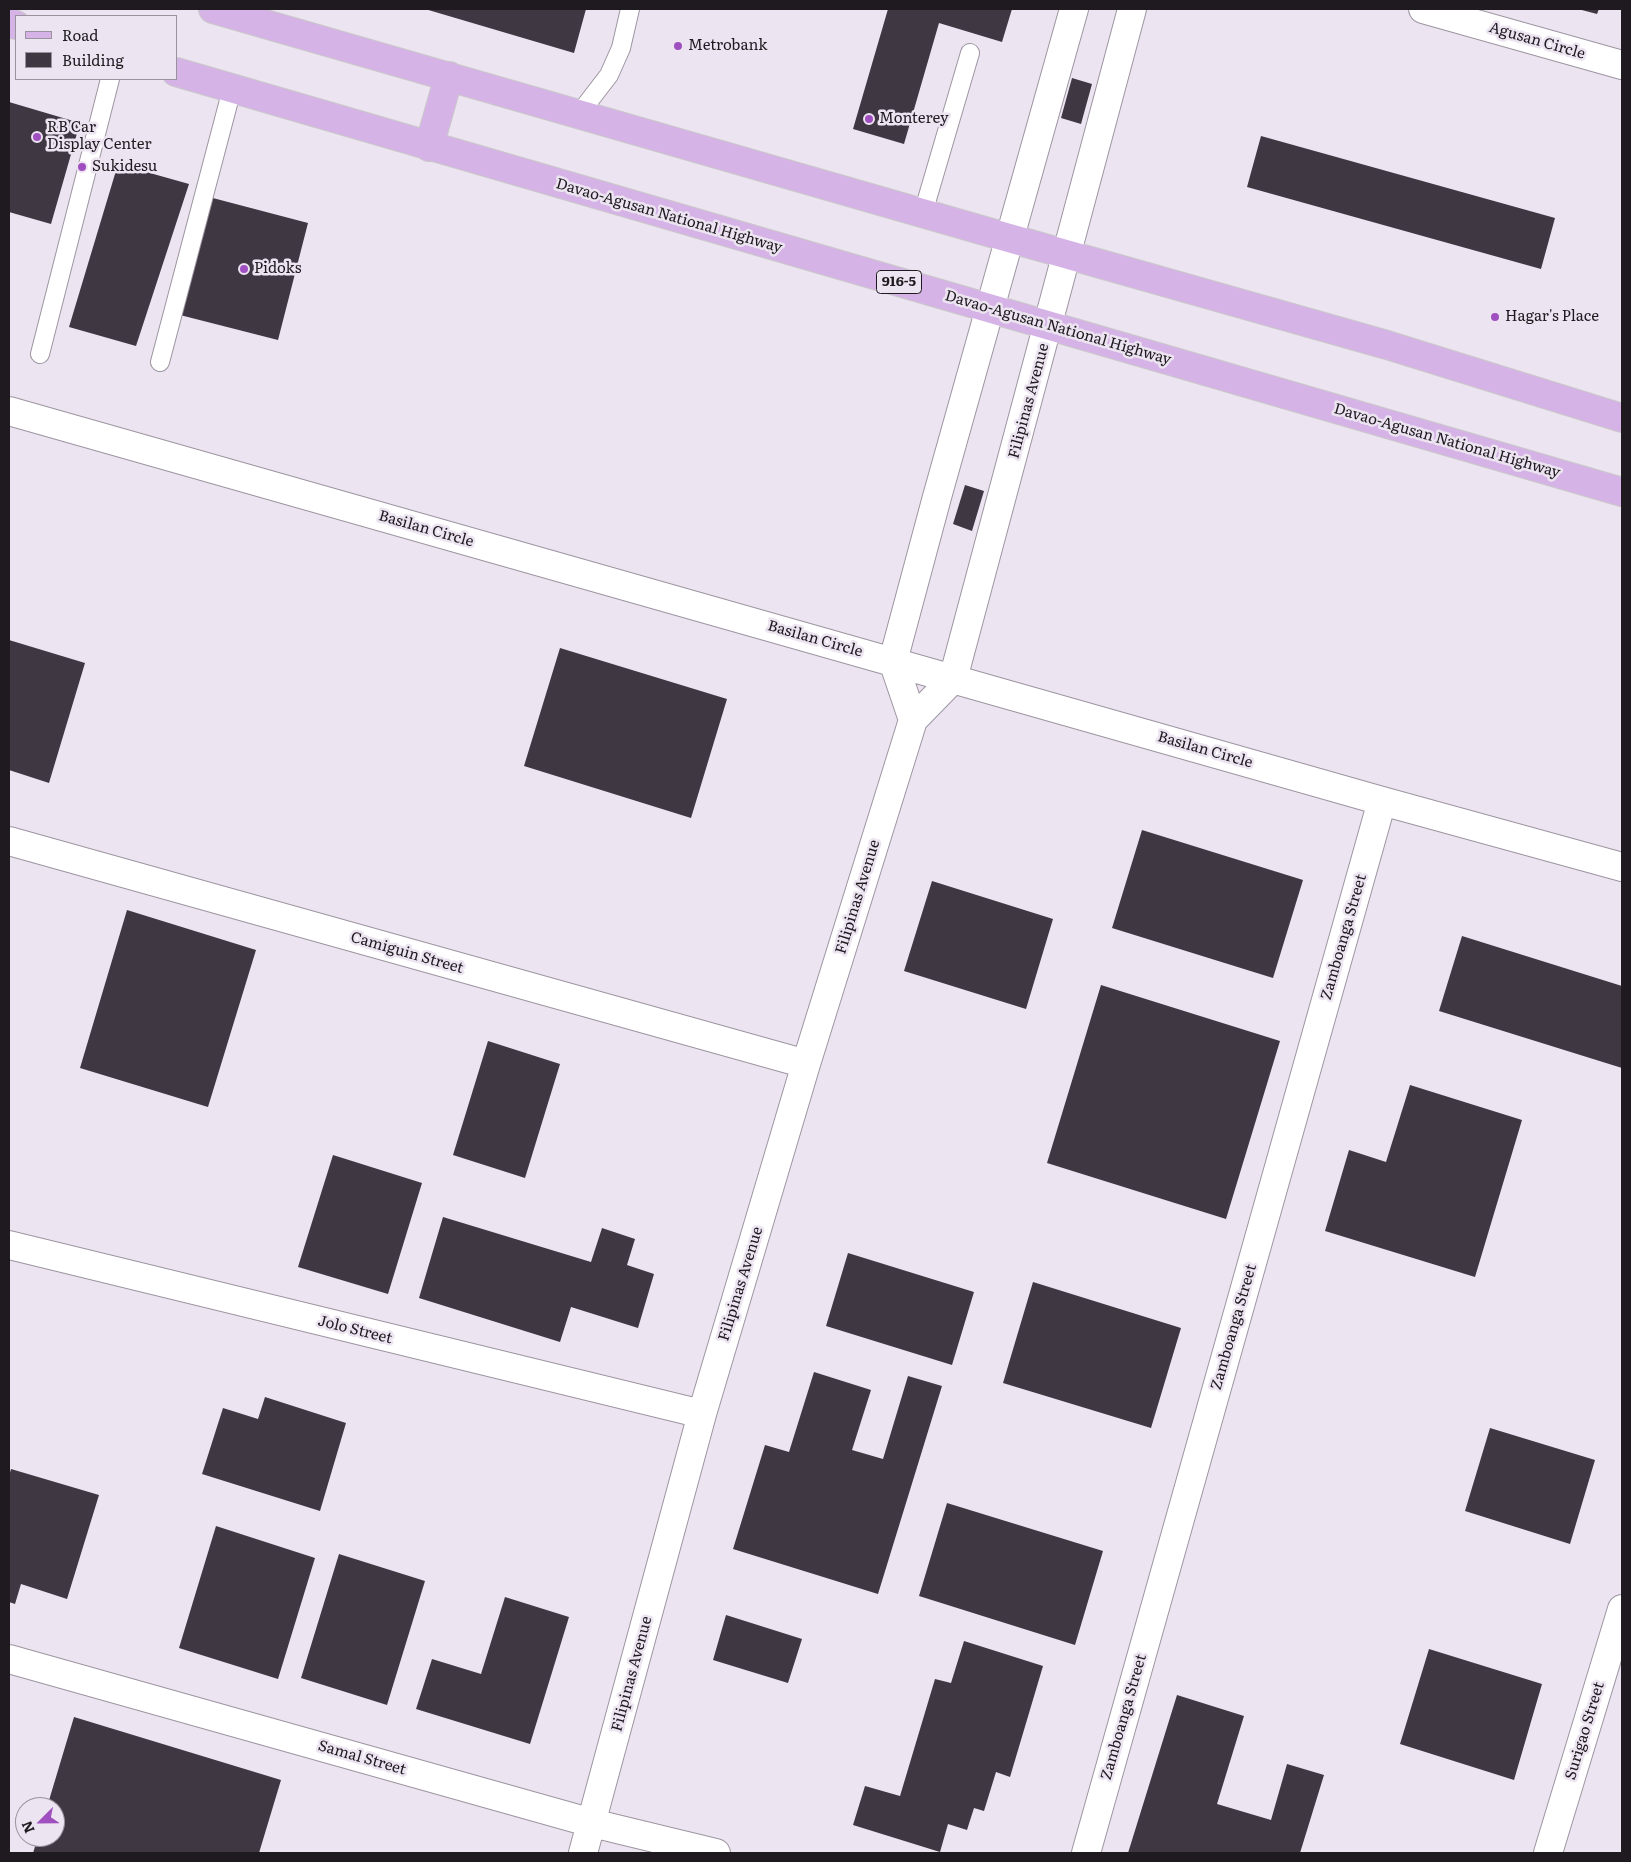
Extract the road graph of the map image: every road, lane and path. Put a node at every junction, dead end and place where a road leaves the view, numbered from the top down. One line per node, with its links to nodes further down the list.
1 (213, 9): 9 (main road)
2 (630, 9): 12 (lane)
3 (1074, 9): 15 (street)
4 (1132, 9): 16 (street, Filipinas Avenue)
5 (1423, 9): 7 (street, Agusan Circle)
6 (970, 53): 14 (lane)
7 (1622, 65)
8 (178, 73): 11 (main road, Davao-Agusan National Highway / 916-5)
9 (449, 76): 12 (main road); 13 (main road)
10 (110, 80): 19 (lane)
11 (232, 89): 13 (main road, Davao-Agusan National Highway / 916-5); 20 (lane)
12 (579, 114): 14 (main road)
13 (429, 146): 17 (main road, Davao-Agusan National Highway / 916-5)
14 (923, 213): 15 (main road)
15 (1009, 238): 16 (main road); 17 (street)
16 (1067, 254): 18 (street, Filipinas Avenue); 22 (main road)
17 (990, 308): 18 (main road, Davao-Agusan National Highway / 916-5); 24 (street)
18 (1049, 325): 23 (main road, Davao-Agusan National Highway / 916-5); 25 (street, Filipinas Avenue)
19 (40, 354)
20 (160, 362)
21 (9, 411): 24 (street, Basilan Circle)
22 (1622, 418)
23 (1622, 492)
24 (893, 661): 25 (street, Basilan Circle); 26 (street)
25 (953, 678): 26 (street, Filipinas Avenue); 27 (street, Basilan Circle)
26 (913, 720): 30 (street, Filipinas Avenue)
27 (1382, 801): 29 (street, Basilan Circle); 38 (street, Zamboanga Street)
28 (9, 841): 30 (street, Camiguin Street)
29 (1622, 867)
30 (806, 1064): 32 (street, Filipinas Avenue)
31 (9, 1245): 32 (street, Jolo Street)
32 (702, 1414): 35 (street, Filipinas Avenue)
33 (1622, 1609): 39 (street, Surigao Street)
34 (9, 1659): 35 (street, Samal Street)
35 (592, 1823): 36 (street, Filipinas Avenue); 37 (street, Samal Street)
36 (583, 1853)
37 (716, 1853)
38 (1086, 1853)
39 (1548, 1853)

